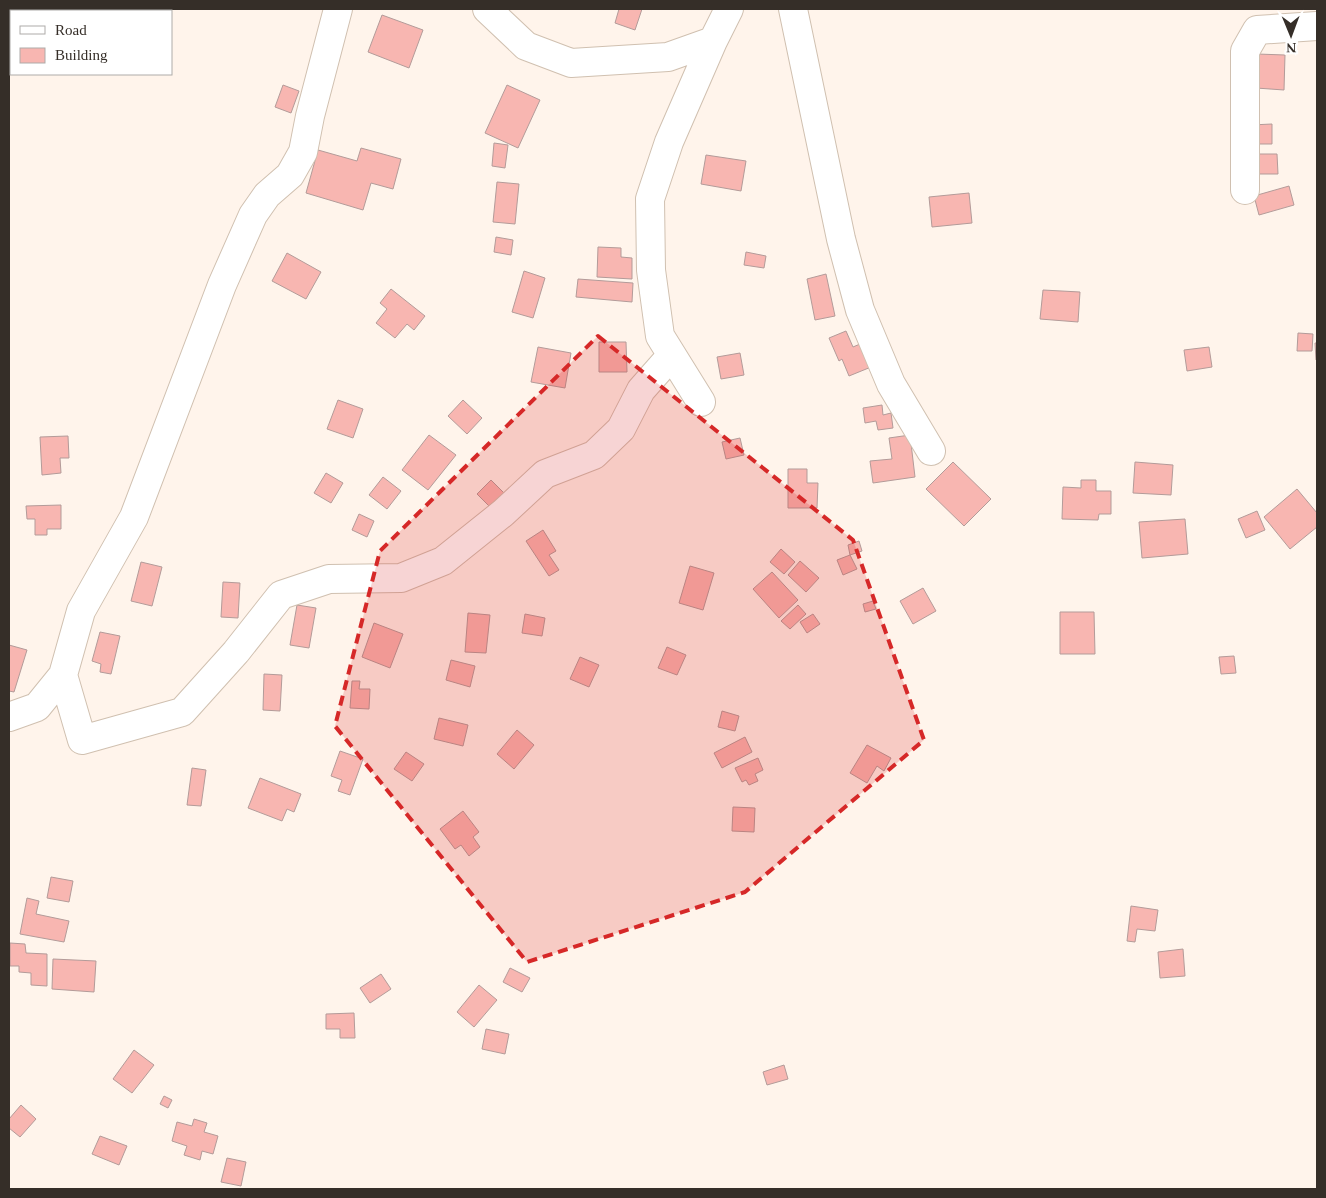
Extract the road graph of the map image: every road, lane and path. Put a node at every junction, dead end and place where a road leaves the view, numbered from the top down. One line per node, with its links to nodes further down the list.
1 (338, 9): 11 (street)
2 (487, 9): 6 (street)
3 (729, 9): 6 (street)
4 (793, 9): 10 (street)
5 (1317, 26): 7 (street)
6 (713, 41): 8 (street)
7 (1245, 190)
8 (671, 356): 9 (street); 11 (street)
9 (701, 402)
10 (931, 451)
11 (63, 675): 12 (street)
12 (9, 717)

